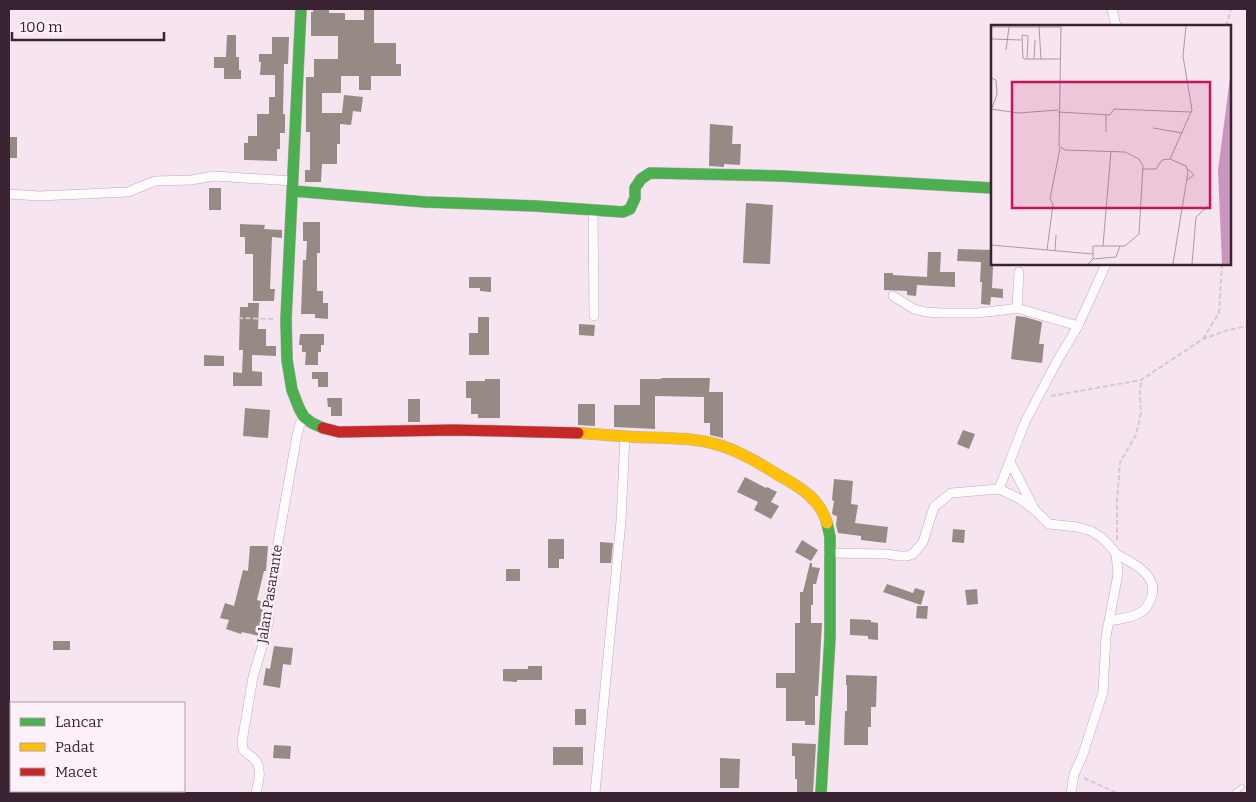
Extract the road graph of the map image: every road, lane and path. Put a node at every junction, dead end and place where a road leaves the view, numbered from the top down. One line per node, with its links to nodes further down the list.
1 (301, 9): 6 (street)
2 (1112, 9): 4 (street)
3 (1231, 9): 5 (path)
4 (1116, 25)
5 (1226, 25)
6 (293, 186): 8 (street); 9 (street); 17 (street)
7 (991, 188): 9 (street)
8 (9, 194)
9 (593, 210): 15 (street)
10 (1106, 265): 18 (street)
11 (1222, 265): 20 (path)
12 (1019, 272): 14 (street)
13 (893, 296): 14 (street)
14 (1017, 308): 18 (street)
15 (594, 316)
16 (238, 318): 17 (path)
17 (286, 319): 23 (street)
18 (1078, 326): 22 (street)
19 (1247, 326): 20 (path)
20 (1203, 339): 21 (path)
21 (1141, 380): 22 (path); 28 (path)
22 (1038, 398): 25 (street)
23 (305, 418): 24 (street); 34 (street, Jalan Pasarante)
24 (625, 436): 29 (street); 35 (street)
25 (1010, 462): 26 (street); 27 (street)
26 (999, 489): 27 (street); 29 (street)
27 (1035, 510): 28 (street)
28 (1110, 546): 30 (street)
29 (829, 553): 36 (street)
30 (1116, 554): 31 (street); 31 (street)
31 (1109, 621): 32 (street)
32 (1074, 774): 37 (street); 38 (path)
33 (1242, 786): 39 (lane)
34 (256, 793)
35 (595, 793)
36 (821, 793)
37 (1071, 793)
38 (1117, 793)
39 (1234, 793)

